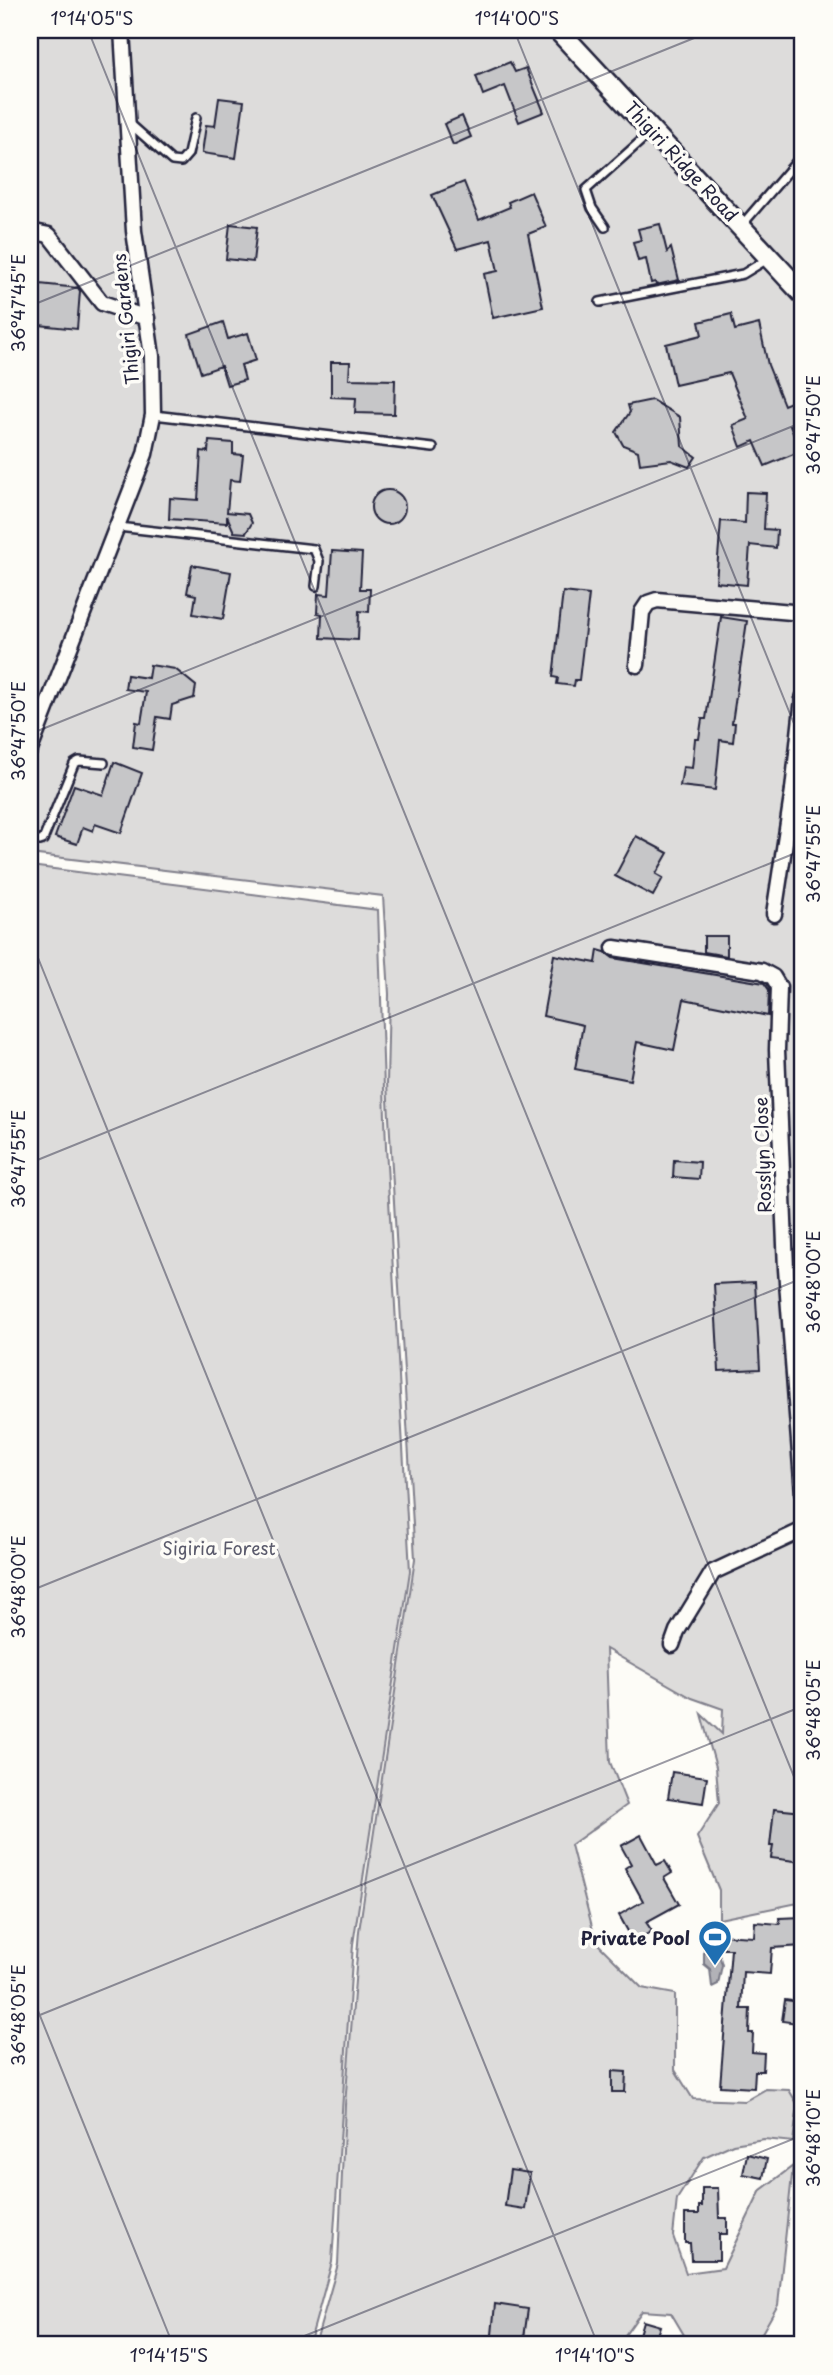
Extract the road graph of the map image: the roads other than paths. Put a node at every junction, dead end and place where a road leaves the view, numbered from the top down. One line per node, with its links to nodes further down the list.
1 (122, 30): 4 (street, Thigiri Gardens)
2 (558, 30): 5 (street, Thigiri Ridge Road)
3 (196, 118): 4 (lane)
4 (127, 121): 13 (street, Thigiri Gardens)
5 (653, 131): 7 (street, Thigiri Ridge Road); 8 (lane)
6 (803, 154): 7 (lane)
7 (742, 225): 10 (street, Thigiri Ridge Road)
8 (605, 227)
9 (30, 231): 13 (street)
10 (770, 258): 11 (street, Thigiri Ridge Road); 12 (lane)
11 (803, 295)
12 (600, 302)
13 (147, 318): 14 (street, Thigiri Gardens)
14 (153, 415): 15 (lane); 16 (street, Thigiri Gardens)
15 (433, 447)
16 (117, 527): 17 (lane); 21 (street, Thigiri Gardens)
17 (316, 586)
18 (803, 613): 19 (street)
19 (637, 665)
20 (803, 698): 23 (street)
21 (30, 750)
22 (104, 764): 24 (lane)
23 (798, 791): 25 (street)
24 (30, 839)
25 (774, 914)
26 (614, 948): 27 (street, Rosslyn Close)
27 (803, 1494)
28 (803, 1530): 29 (street)
29 (671, 1645)

